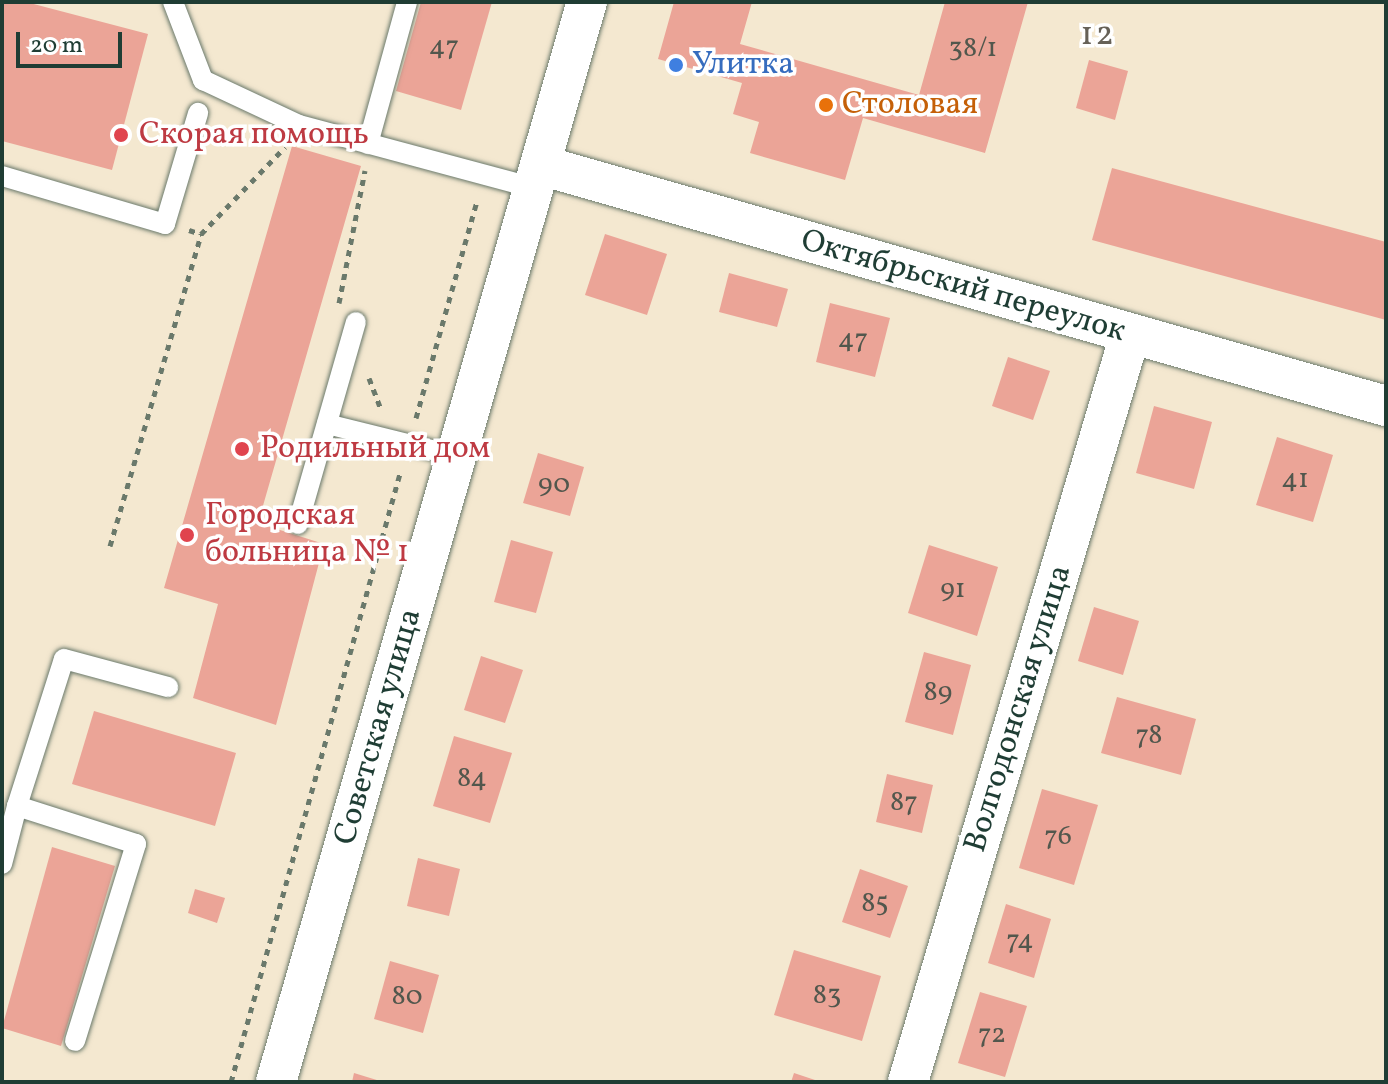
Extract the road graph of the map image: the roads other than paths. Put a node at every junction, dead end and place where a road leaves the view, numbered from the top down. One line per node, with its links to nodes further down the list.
1 (173, 2): 5 (lane)
2 (407, 2): 5 (lane)
3 (587, 2): 7 (street, Советская улица)
4 (198, 113): 6 (lane)
5 (367, 154): 7 (lane)
6 (2, 176)
7 (537, 176): 9 (street, Октябрьский переулок); 12 (street, Советская улица)
8 (354, 330): 11 (lane)
9 (1130, 335): 10 (street, Октябрьский переулок); 19 (street, Волгодонская улица)
10 (1386, 406)
11 (327, 424): 12 (lane); 13 (lane)
12 (456, 456): 18 (street, Советская улица)
13 (298, 524)
14 (168, 687): 15 (lane)
15 (17, 806): 16 (lane); 17 (lane)
16 (2, 864)
17 (75, 1041)
18 (276, 1082)
19 (908, 1082)

